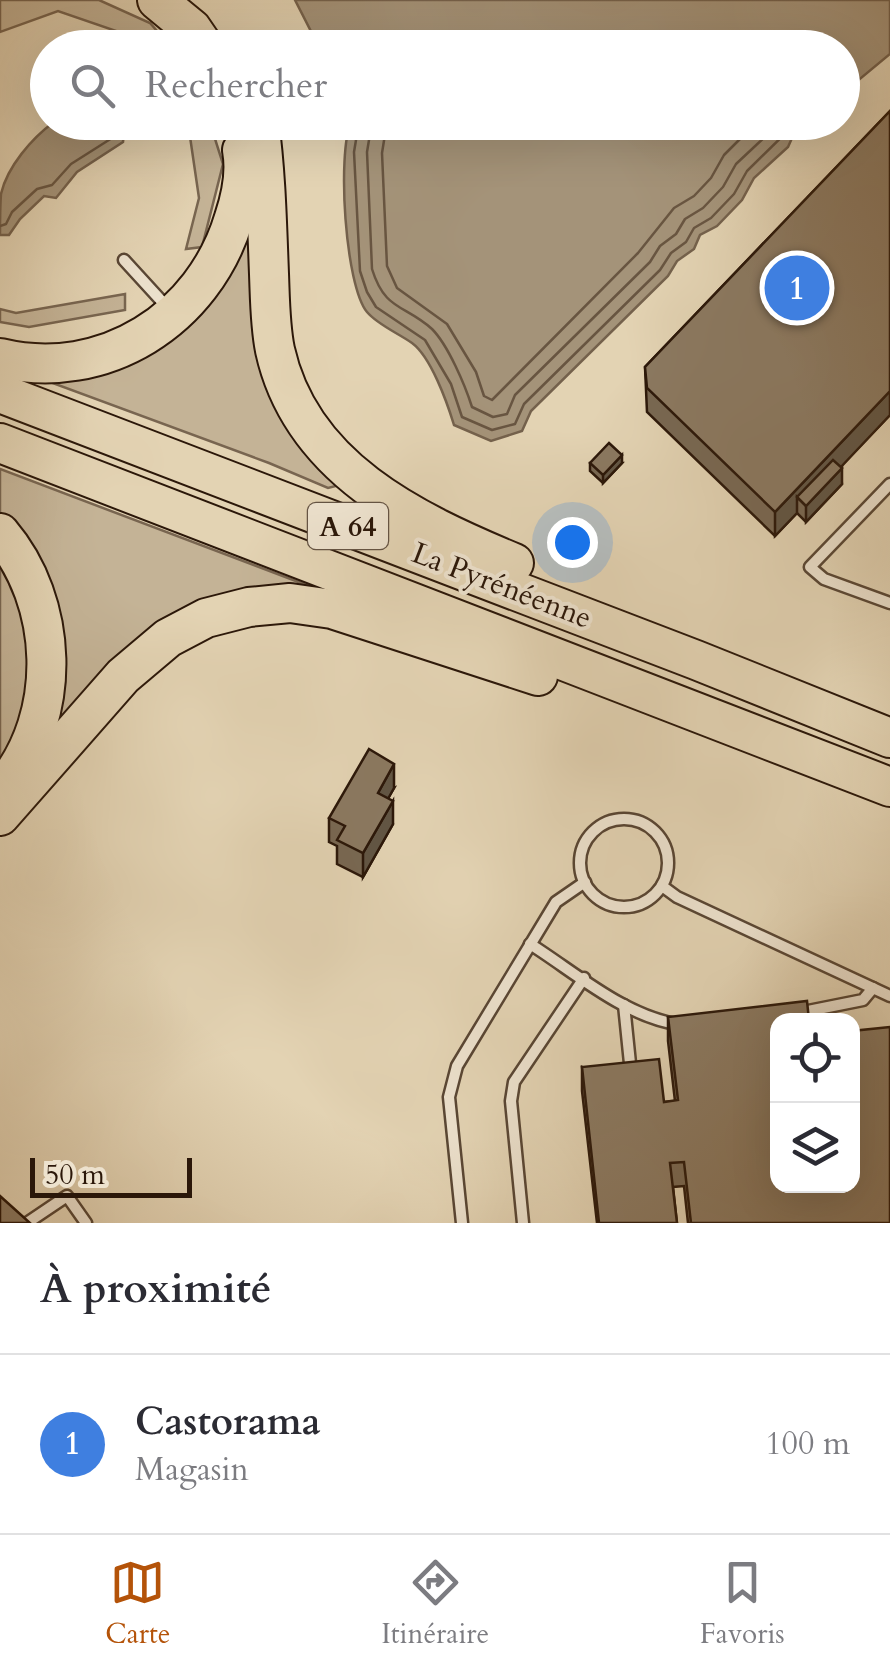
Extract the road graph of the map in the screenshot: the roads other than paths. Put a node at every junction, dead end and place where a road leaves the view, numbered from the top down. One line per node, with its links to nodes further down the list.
1 (157, 0): 3 (highway)
2 (194, 0): 4 (highway)
3 (193, 30)
4 (216, 30)
5 (241, 140): 8 (highway)
6 (261, 140): 15 (highway)
7 (124, 260): 8 (lane)
8 (175, 315): 9 (highway)
9 (0, 358)
10 (0, 393): 15 (highway, La Pyrénéenne / A 64)
11 (0, 443): 16 (highway, La Pyrénéenne / A 64)
12 (888, 489): 14 (lane)
13 (0, 534): 19 (highway)
14 (890, 603)
15 (696, 660): 17 (highway, La Pyrénéenne / A 64)
16 (618, 683): 18 (highway, La Pyrénéenne / A 64); 20 (highway)
17 (890, 738)
18 (890, 787)
19 (0, 790)
20 (0, 816)
21 (585, 882): 22 (lane); 22 (lane); 23 (lane)
22 (662, 886): 25 (lane)
23 (530, 944): 24 (lane); 34 (lane)
24 (584, 978): 27 (lane); 35 (lane)
25 (874, 988): 26 (lane); 28 (lane)
26 (890, 996)
27 (624, 1004): 29 (lane); 30 (lane)
28 (798, 1013)
29 (696, 1025)
30 (632, 1084)
31 (11, 1210): 32 (lane)
32 (24, 1223): 33 (lane)
33 (86, 1223)
34 (462, 1223)
35 (523, 1223)

